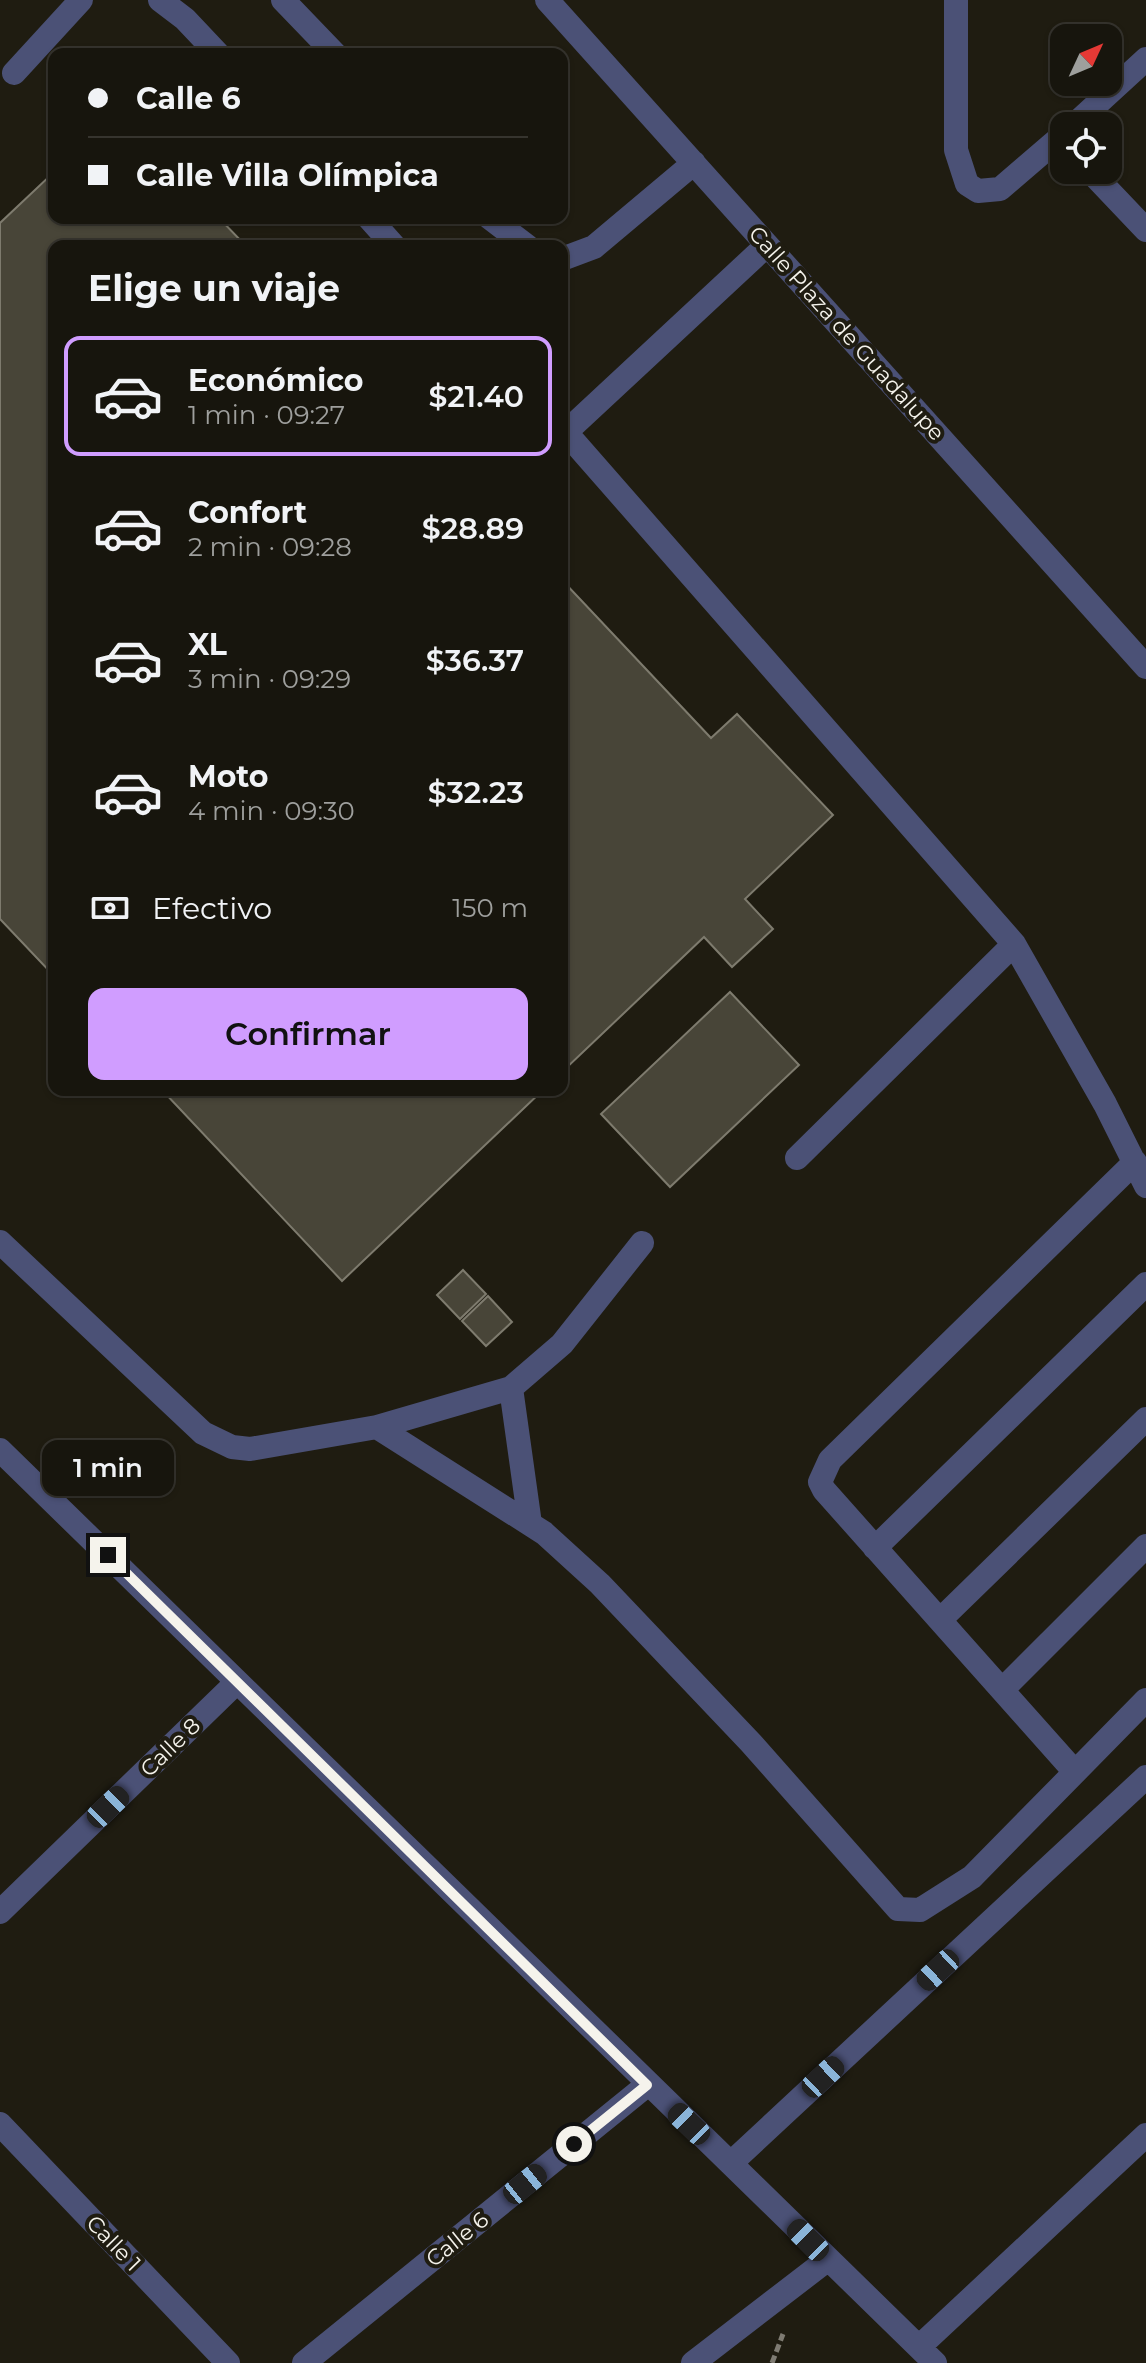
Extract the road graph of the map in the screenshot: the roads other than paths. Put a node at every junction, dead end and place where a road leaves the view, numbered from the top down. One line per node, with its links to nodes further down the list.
1 (81, 0): 9 (street)
2 (160, 0): 6 (street)
3 (283, 0): 7 (street)
4 (547, 0): 12 (street, Calle Plaza de Guadalupe)
5 (956, 0): 11 (street)
6 (212, 48)
7 (329, 48)
8 (1146, 59): 10 (street)
9 (14, 73)
10 (1090, 112)
11 (1050, 147)
12 (694, 163): 19 (street, Calle Plaza de Guadalupe); 20 (street)
13 (1102, 184): 16 (street)
14 (374, 224): 17 (street)
15 (498, 224): 18 (street)
16 (1146, 230)
17 (389, 240)
18 (519, 240)
19 (767, 245): 21 (street); 23 (street, Calle Plaza de Guadalupe)
20 (568, 257)
21 (568, 426)
22 (568, 435): 24 (street)
23 (1146, 667)
24 (1014, 944): 25 (street); 26 (street)
25 (797, 1158)
26 (1135, 1162): 27 (street); 37 (street)
27 (1146, 1186)
28 (0, 1242): 33 (street)
29 (642, 1243): 31 (street)
30 (1146, 1284): 37 (street)
31 (511, 1388): 33 (street); 35 (street)
32 (1146, 1419): 38 (street)
33 (377, 1427): 35 (street)
34 (0, 1450): 39 (street)
35 (530, 1524): 42 (street)
36 (1146, 1546): 40 (street)
37 (875, 1548): 38 (street)
38 (940, 1620): 40 (street)
39 (237, 1682): 44 (street, Calle 8); 45 (street)
40 (1002, 1690): 42 (street)
41 (1146, 1700): 42 (street)
42 (1075, 1772)
43 (1146, 1777): 48 (street)
44 (0, 1912)
45 (647, 2085): 48 (street); 52 (street, Calle 6)
46 (0, 2124): 51 (street, Calle 1)
47 (1146, 2135): 50 (street)
48 (731, 2163): 49 (street)
49 (827, 2260): 50 (street); 53 (street)
50 (927, 2355)
51 (228, 2363)
52 (304, 2363)
53 (693, 2363)

